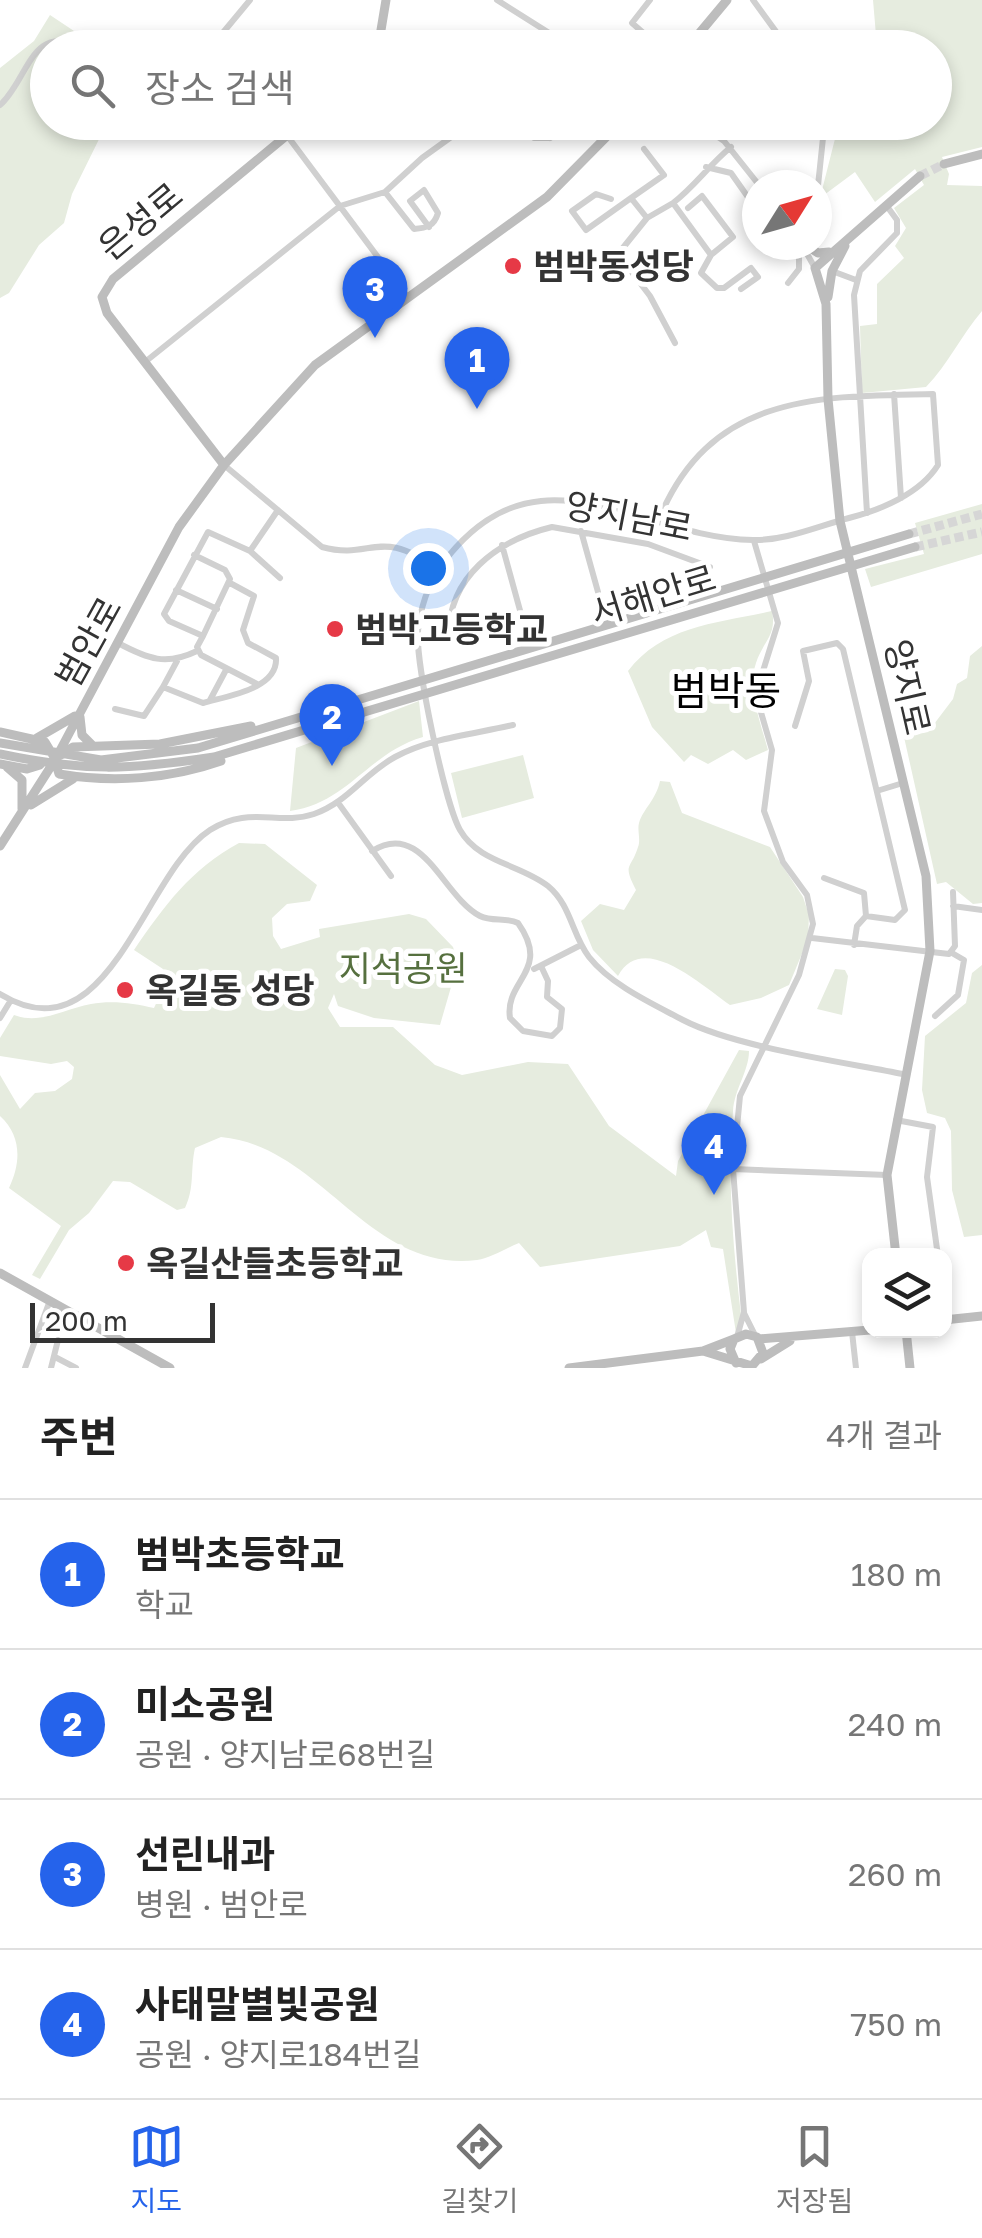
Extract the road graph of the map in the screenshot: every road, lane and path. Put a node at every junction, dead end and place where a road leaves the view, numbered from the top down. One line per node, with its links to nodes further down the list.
1 (250, 0): 7 (street)
2 (386, 0): 8 (street)
3 (497, 0): 9 (street)
4 (650, 0): 10 (street)
5 (727, 0): 11 (street)
6 (752, 0): 12 (street)
7 (226, 30)
8 (381, 30)
9 (545, 30)
10 (640, 30)
11 (702, 30)
12 (774, 30)
13 (30, 60): 14 (street)
14 (0, 105)
15 (280, 140): 53 (street, 은성로)
16 (291, 140): 35 (street)
17 (447, 140): 30 (street)
18 (603, 140): 50 (street, 범안로)
19 (720, 140): 21 (street)
20 (823, 140): 27 (street)
21 (730, 148): 25 (street); 26 (street)
22 (644, 149): 31 (street)
23 (982, 154): 24 (street)
24 (944, 164)
25 (705, 168): 29 (street); 33 (street)
26 (747, 170)
27 (820, 170)
28 (920, 176): 34 (street)
29 (742, 189)
30 (386, 192): 35 (street); 38 (street)
31 (631, 198): 32 (street); 37 (street)
32 (611, 199)
33 (673, 203): 37 (street); 42 (street)
34 (885, 204): 39 (street); 47 (street)
35 (340, 206): 50 (street); 53 (street)
36 (688, 208): 42 (street)
37 (647, 218): 52 (street)
38 (429, 227): 38 (street)
39 (855, 231): 40 (street); 46 (street)
40 (836, 249): 41 (street); 45 (street)
41 (832, 250)
42 (711, 255): 49 (street)
43 (800, 260): 48 (street)
44 (811, 260): 45 (street)
45 (815, 268): 51 (street, 양지로)
46 (832, 272): 47 (street); 51 (street)
47 (856, 280): 55 (street)
48 (788, 283)
49 (741, 290)
50 (408, 296): 57 (street, 범안로)
51 (826, 324): 56 (street, 양지로)
52 (675, 343)
53 (144, 362): 57 (street, 은성로)
54 (894, 394): 55 (street); 58 (street); 58 (street, 양지남로)
55 (858, 396): 56 (street); 60 (street)
56 (828, 400): 61 (street); 62 (street, 양지로)
57 (224, 465): 59 (street); 81 (street, 범안로)
58 (902, 498): 60 (street, 양지남로)
59 (278, 510): 68 (street); 71 (street)
60 (868, 514): 62 (street, 양지남로)
61 (659, 519): 65 (street, 양지남로); 71 (street, 양지남로)
62 (840, 520): 65 (street, 양지남로); 106 (street, 양지로)
63 (580, 530): 66 (street); 70 (street); 76 (street)
64 (909, 534): 74 (street, 서해안로)
65 (754, 541): 118 (street)
66 (502, 545): 78 (street); 79 (street)
67 (915, 547): 74 (street, 서해안로)
68 (250, 551): 69 (street); 72 (street)
69 (194, 555): 73 (street); 75 (street)
70 (710, 566)
71 (438, 570): 98 (street, 양지남로)
72 (280, 578)
73 (230, 583): 77 (street); 85 (street)
74 (754, 588): 87 (street, 서해안로); 87 (street, 서해안로)
75 (176, 590): 77 (street); 80 (street)
76 (598, 592)
77 (216, 609): 80 (street)
78 (521, 614)
79 (489, 626)
80 (202, 636): 82 (street)
81 (118, 643): 83 (street); 90 (street, 범안로)
82 (197, 650): 83 (street); 84 (street)
83 (177, 661): 86 (street)
84 (226, 670): 85 (street); 88 (street)
85 (258, 684): 88 (street)
86 (162, 688): 88 (street); 89 (street)
87 (414, 688): 91 (street, 서해안로); 95 (street, 서해안로)
88 (209, 702)
89 (116, 709)
90 (81, 711): 96 (street); 99 (street); 102 (street, 범안로)
91 (295, 718): 99 (street); 103 (street, 서해안로)
92 (513, 725): 98 (street)
93 (795, 726): 107 (street)
94 (0, 732): 96 (street)
95 (299, 733): 103 (street, 서해안로); 105 (street)
96 (30, 739): 102 (street)
97 (0, 743): 101 (street, 서해안로)
98 (438, 743): 108 (street); 119 (street, 양지남로)
99 (100, 749): 102 (street)
100 (0, 754): 101 (street, 서해안로)
101 (33, 756): 103 (street, 서해안로)
102 (55, 760): 104 (street); 105 (street); 109 (street, 범안로)
103 (68, 763)
104 (0, 764): 109 (street)
105 (76, 777): 109 (street)
106 (903, 783): 107 (street); 121 (street, 양지로)
107 (880, 790): 117 (street)
108 (339, 804): 111 (street); 124 (street)
109 (22, 813): 110 (street, 범안로)
110 (0, 846)
111 (372, 851): 112 (street); 119 (street)
112 (390, 876)
113 (824, 878): 117 (street)
114 (953, 892): 115 (street)
115 (954, 906): 116 (street); 122 (street)
116 (982, 910)
117 (866, 916): 120 (street)
118 (812, 938): 120 (street); 127 (street)
119 (581, 944): 127 (street, 양지남로)
120 (854, 945): 121 (street)
121 (930, 952): 122 (street); 128 (street, 양지로)
122 (952, 953): 125 (street)
123 (0, 994): 124 (street)
124 (11, 1000): 126 (street)
125 (934, 1016)
126 (0, 1018)
127 (764, 1044): 128 (street, 양지남로); 130 (street)
128 (903, 1074): 129 (street, 양지로)
129 (896, 1120): 131 (street, 양지로); 133 (street)
130 (730, 1169): 131 (street); 137 (street)
131 (887, 1175): 132 (street, 양지로)
132 (895, 1248)
133 (937, 1248)
134 (0, 1272): 135 (street)
135 (49, 1302): 150 (street); 153 (street)
136 (982, 1316): 138 (street)
137 (740, 1317): 141 (street); 142 (street)
138 (952, 1319)
139 (862, 1331): 140 (street)
140 (852, 1332): 145 (street); 155 (street)
141 (757, 1337): 142 (street); 145 (street); 148 (street)
142 (736, 1338): 146 (street); 149 (street)
143 (907, 1338): 156 (street)
144 (58, 1340): 147 (street)
145 (793, 1340): 148 (street)
146 (703, 1351): 149 (street); 154 (street)
147 (55, 1357): 151 (street); 152 (street)
148 (758, 1364): 149 (street)
149 (739, 1366)
150 (26, 1368)
151 (50, 1368)
152 (76, 1368)
153 (170, 1368)
154 (570, 1368)
155 (856, 1368)
156 (910, 1368)

